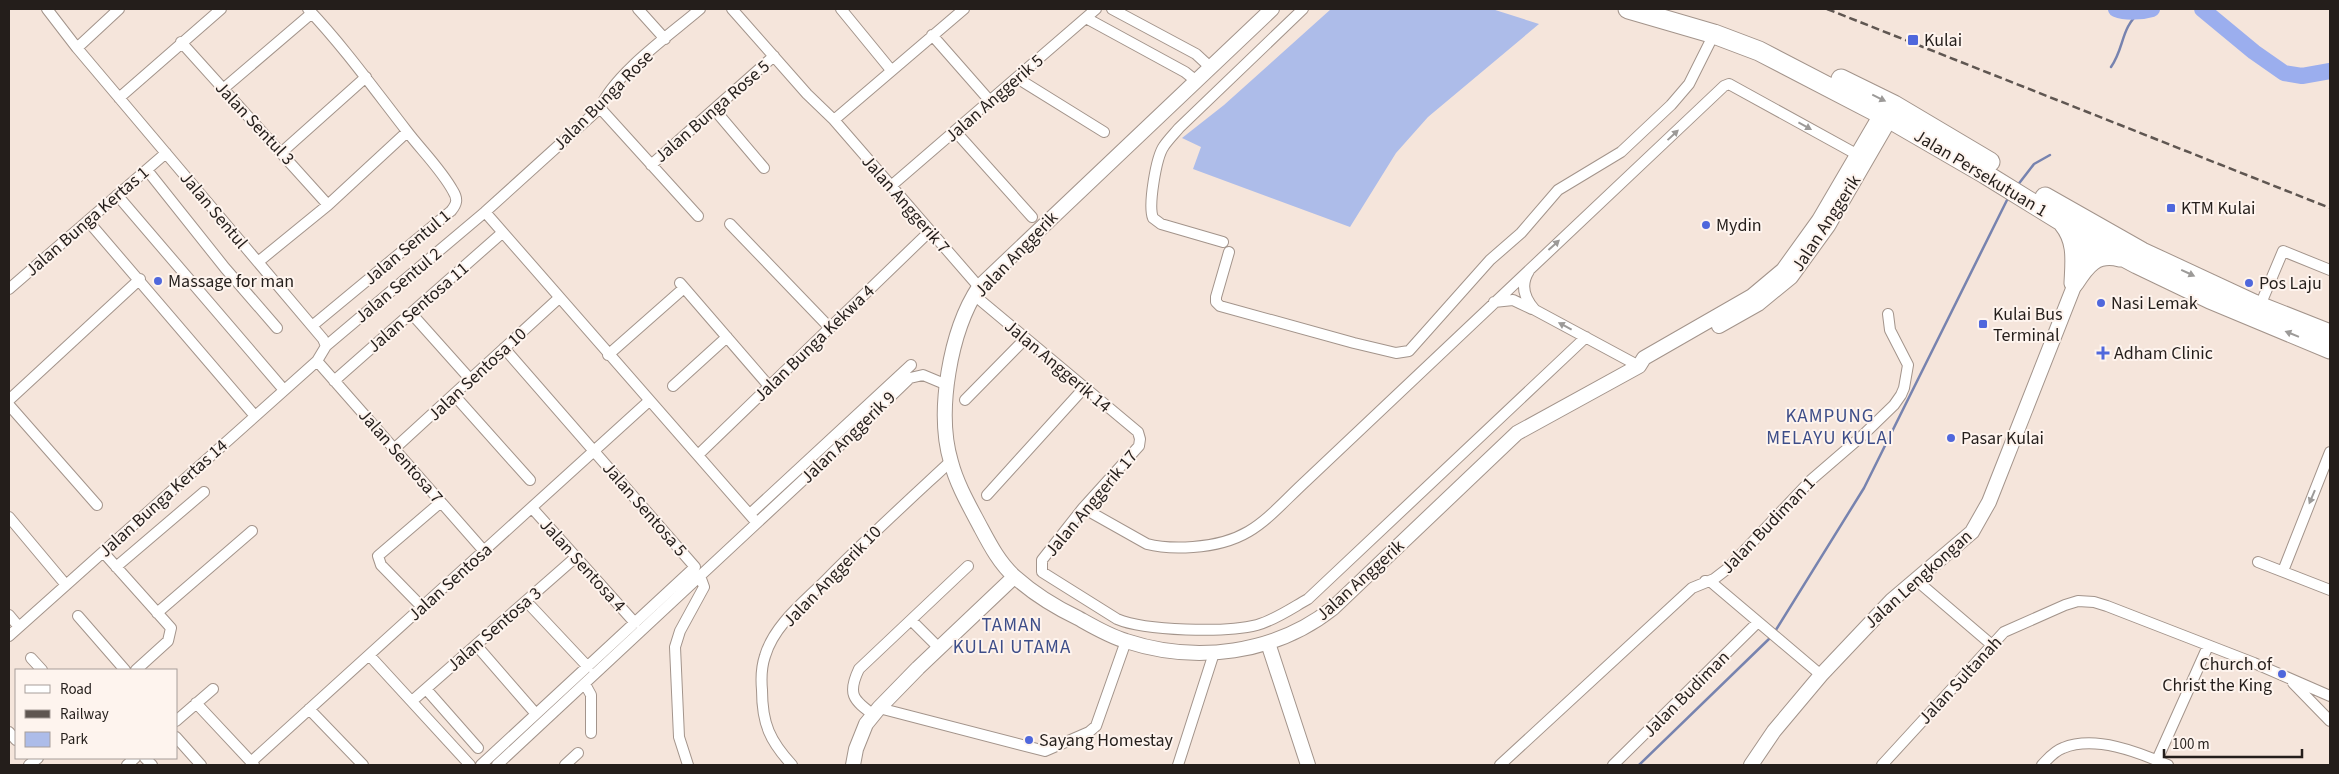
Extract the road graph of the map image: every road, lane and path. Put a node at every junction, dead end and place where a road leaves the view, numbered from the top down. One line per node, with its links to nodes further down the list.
1 (47, 9): 21 (street, Jalan Sentul)
2 (120, 9): 21 (street)
3 (221, 9): 20 (street)
4 (638, 9): 19 (street)
5 (700, 9): 19 (street, Jalan Bunga Rose)
6 (732, 9): 22 (street, Jalan Anggerik 7)
7 (841, 9): 24 (street)
8 (964, 9): 18 (street)
9 (1096, 9): 16 (street, Jalan Anggerik 5)
10 (1112, 9): 23 (street)
11 (1272, 9): 23 (street, Jalan Anggerik)
12 (1302, 9): 58 (street)
13 (1628, 9): 17 (highway, Jalan Persekutuan 1)
14 (1656, 9): 44 (highway, Jalan Persekutuan 1, one-way to 44)
15 (310, 11): 25 (street); 28 (street)
16 (1086, 18): 26 (street, Jalan Anggerik 5); 27 (street)
17 (1714, 34): 33 (highway, Jalan Persekutuan 1); 59 (street)
18 (932, 35): 24 (street); 30 (street)
19 (665, 39): 31 (street, Jalan Bunga Rose)
20 (181, 42): 28 (street, Jalan Sentul 3); 29 (street)
21 (77, 48): 29 (street, Jalan Sentul)
22 (774, 56): 32 (street, Jalan Bunga Rose 5); 34 (street, Jalan Anggerik 7)
23 (1210, 67): 27 (street, Jalan Anggerik)
24 (892, 70): 34 (street)
25 (366, 77): 36 (street); 38 (street)
26 (1017, 78): 30 (street, Jalan Anggerik 5); 37 (street)
27 (1195, 80): 67 (street, Jalan Anggerik)
28 (222, 89): 38 (street, Jalan Sentul 3)
29 (119, 98): 39 (street, Jalan Sentul)
30 (990, 101): 35 (street, Jalan Anggerik 5)
31 (600, 108): 41 (street); 49 (street, Jalan Bunga Rose)
32 (714, 109): 41 (street, Jalan Bunga Rose 5); 42 (street)
33 (1885, 117): 40 (street, Jalan Anggerik); 44 (highway, Jalan Persekutuan 1); 69 (street, Jalan Anggerik)
34 (834, 120): 45 (street, Jalan Anggerik 7)
35 (955, 131): 45 (street, Jalan Anggerik 5); 51 (street)
36 (407, 132): 48 (street); 75 (street, Jalan Sentul 1)
37 (1104, 132)
38 (282, 152): 48 (street, Jalan Sentul 3)
39 (166, 153): 43 (street, Jalan Bunga Kertas 1); 60 (street, Jalan Sentul)
40 (1858, 155): 61 (street, one-way to 40); 69 (street, Jalan Anggerik)
41 (651, 165): 50 (street)
42 (764, 168)
43 (147, 170): 47 (street, Jalan Bunga Kertas 1); 76 (street)
44 (2009, 182): 46 (highway, Jalan Persekutuan 1)
45 (891, 186): 55 (street, Jalan Anggerik 7)
46 (2028, 193): 53 (highway, Jalan Persekutuan 1); 57 (highway, Jalan Persekutuan 1)
47 (117, 196): 52 (street, Jalan Bunga Kertas 1); 95 (street)
48 (328, 205): 60 (street)
49 (485, 212): 56 (street); 82 (street, Jalan Sentul 2)
50 (698, 216)
51 (1032, 217)
52 (88, 221): 64 (street); 66 (street, Jalan Bunga Kertas 1)
53 (2064, 223): 57 (highway, Jalan Persekutuan 1); 65 (highway)
54 (730, 224): 77 (street)
55 (929, 232): 67 (street, Jalan Anggerik 7); 77 (street, Jalan Bunga Kekwa 4)
56 (502, 233): 68 (street); 73 (street, Jalan Sentosa 11)
57 (2095, 234): 62 (highway, Jalan Persekutuan 1); 65 (street, Jalan Lengkongan); 72 (highway, Jalan Persekutuan 1, one-way to 72)
58 (1223, 242)
59 (1229, 252)
60 (258, 262): 75 (street, Jalan Sentul)
61 (1534, 264): 70 (street); 71 (street)
62 (2137, 264): 65 (highway); 72 (highway, Jalan Persekutuan 1)
63 (2330, 270): 72 (street)
64 (140, 279): 97 (street); 101 (street)
65 (2074, 283): 128 (street, Jalan Lengkongan)
66 (9, 289)
67 (976, 291): 81 (street, Jalan Anggerik 14); 91 (street, Jalan Anggerik)
68 (559, 298): 83 (street, Jalan Sentosa 10); 85 (street)
69 (1755, 300): 88 (street, Jalan Anggerik)
70 (1493, 302): 71 (street); 114 (street)
71 (1534, 310): 80 (street, one-way to 71)
72 (2257, 312): 78 (highway, Jalan Persekutuan 1); 84 (highway, Jalan Persekutuan 1, one-way to 72)
73 (411, 313): 89 (street); 90 (street, Jalan Sentosa 11)
74 (1888, 314): 129 (street, Jalan Budiman 1)
75 (312, 326): 82 (street, Jalan Sentul)
76 (277, 328)
77 (830, 328): 93 (street, Jalan Bunga Kekwa 4)
78 (2330, 334)
79 (726, 337): 85 (street); 92 (street); 93 (street)
80 (1586, 337): 88 (street); 114 (street, Jalan Anggerik 17)
81 (1025, 339): 94 (street, Jalan Anggerik 14); 98 (street)
82 (326, 346): 86 (street, Jalan Sentul 2)
83 (504, 348): 89 (street, Jalan Sentosa 10); 104 (street, Jalan Sentosa 5)
84 (2330, 349)
85 (608, 355): 99 (street)
86 (317, 361): 90 (street, Jalan Sentosa 7); 95 (street, Jalan Bunga Kertas 14)
87 (911, 365): 115 (street)
88 (1639, 366): 143 (street, Jalan Anggerik)
89 (470, 379): 96 (street, Jalan Sentosa 10)
90 (334, 381): 103 (street, Jalan Sentosa 7)
91 (947, 385): 107 (street, Jalan Anggerik); 117 (street, Jalan Anggerik 9)
92 (673, 386)
93 (769, 386): 106 (street, Jalan Bunga Kekwa 4)
94 (1084, 388): 102 (street, Jalan Anggerik 14); 110 (street)
95 (284, 390): 101 (street, Jalan Bunga Kertas 14)
96 (454, 394): 103 (street, Jalan Sentosa 10); 108 (street)
97 (9, 400)
98 (965, 400)
99 (649, 401): 104 (street, Jalan Sentosa); 106 (street)
100 (9, 405): 112 (street)
101 (255, 416): 120 (street, Jalan Bunga Kertas 14)
102 (1140, 439): 114 (street, Jalan Anggerik 17)
103 (394, 449): 111 (street, Jalan Sentosa 7)
104 (595, 451): 113 (street, Jalan Sentosa); 126 (street, Jalan Sentosa 5)
105 (2330, 452): 125 (street, one-way to 125)
106 (698, 455): 115 (street)
107 (950, 462): 127 (street, Jalan Anggerik); 181 (street, Jalan Anggerik 10)
108 (530, 480)
109 (204, 492): 124 (street)
110 (987, 495)
111 (441, 502): 119 (street, Jalan Sentosa 7); 133 (street)
112 (97, 505)
113 (532, 508): 119 (street, Jalan Sentosa); 121 (street, Jalan Sentosa 4)
114 (1083, 508)
115 (750, 514): 117 (street)
116 (9, 517): 130 (street)
117 (757, 523): 126 (street, Jalan Anggerik 9)
118 (252, 532): 134 (street)
119 (484, 551): 133 (street, Jalan Sentosa)
120 (103, 552): 124 (street); 130 (street, Jalan Bunga Kertas 14)
121 (576, 557): 132 (street, Jalan Sentosa 3); 139 (street, Jalan Sentosa 4)
122 (2258, 562): 125 (street)
123 (968, 566): 137 (street)
124 (116, 568): 134 (street)
125 (2283, 571): 131 (street)
126 (698, 572): 139 (street); 157 (street); 180 (street)
127 (1014, 577): 142 (street, Jalan Anggerik); 147 (street)
128 (1916, 580): 144 (street); 155 (street, Jalan Lengkongan)
129 (1705, 581): 138 (street); 185 (street, Jalan Budiman 1)
130 (66, 585): 140 (street, Jalan Bunga Kertas 14)
131 (2330, 590)
132 (526, 601): 145 (street, Jalan Sentosa 3); 151 (street)
133 (422, 608): 149 (street, Jalan Sentosa)
134 (157, 613): 154 (street)
135 (9, 615): 140 (street)
136 (78, 616): 153 (street)
137 (910, 620): 147 (street); 164 (street)
138 (1758, 622): 155 (street); 186 (street, Jalan Budiman)
139 (635, 623): 151 (street)
140 (19, 626): 141 (street, Jalan Bunga Kertas 14)
141 (9, 636)
142 (1126, 641): 148 (street, Jalan Anggerik); 164 (street)
143 (1268, 643): 148 (street, Jalan Anggerik); 184 (street)
144 (1992, 644): 146 (street, Jalan Sultanah); 188 (street, Jalan Sultanah)
145 (476, 645): 159 (street, Jalan Sentosa 3); 165 (street)
146 (2208, 646): 156 (street, Jalan Sultanah); 172 (street)
147 (940, 648): 164 (street)
148 (1214, 653): 183 (street)
149 (369, 655): 161 (street); 163 (street, Jalan Sentosa)
150 (31, 658): 152 (street)
151 (588, 667): 165 (street)
152 (41, 669)
153 (125, 669)
154 (137, 669)
155 (1821, 675): 187 (street, Jalan Lengkongan)
156 (2289, 679): 160 (street, Jalan Sultanah); 167 (street)
157 (585, 684): 168 (street); 178 (street)
158 (213, 689): 162 (street)
159 (426, 689): 161 (street, Jalan Sentosa 3); 170 (street)
160 (2330, 696)
161 (412, 702): 176 (street)
162 (196, 703): 166 (street); 173 (street)
163 (310, 709): 173 (street, Jalan Sentosa); 175 (street)
164 (877, 712): 182 (street)
165 (536, 714): 177 (street)
166 (178, 719)
167 (2330, 721)
168 (591, 733)
169 (178, 739): 174 (street)
170 (478, 748)
171 (578, 753): 179 (street)
172 (2157, 760): 189 (street); 190 (street)
173 (253, 764)
174 (201, 765)
175 (363, 765)
176 (470, 765)
177 (481, 765)
178 (497, 765)
179 (565, 765)
180 (688, 765)
181 (792, 765)
182 (853, 765)
183 (1178, 765)
184 (1308, 765)
185 (1500, 765)
186 (1613, 765)
187 (1750, 765)
188 (1882, 765)
189 (2042, 765)
190 (2168, 765)

